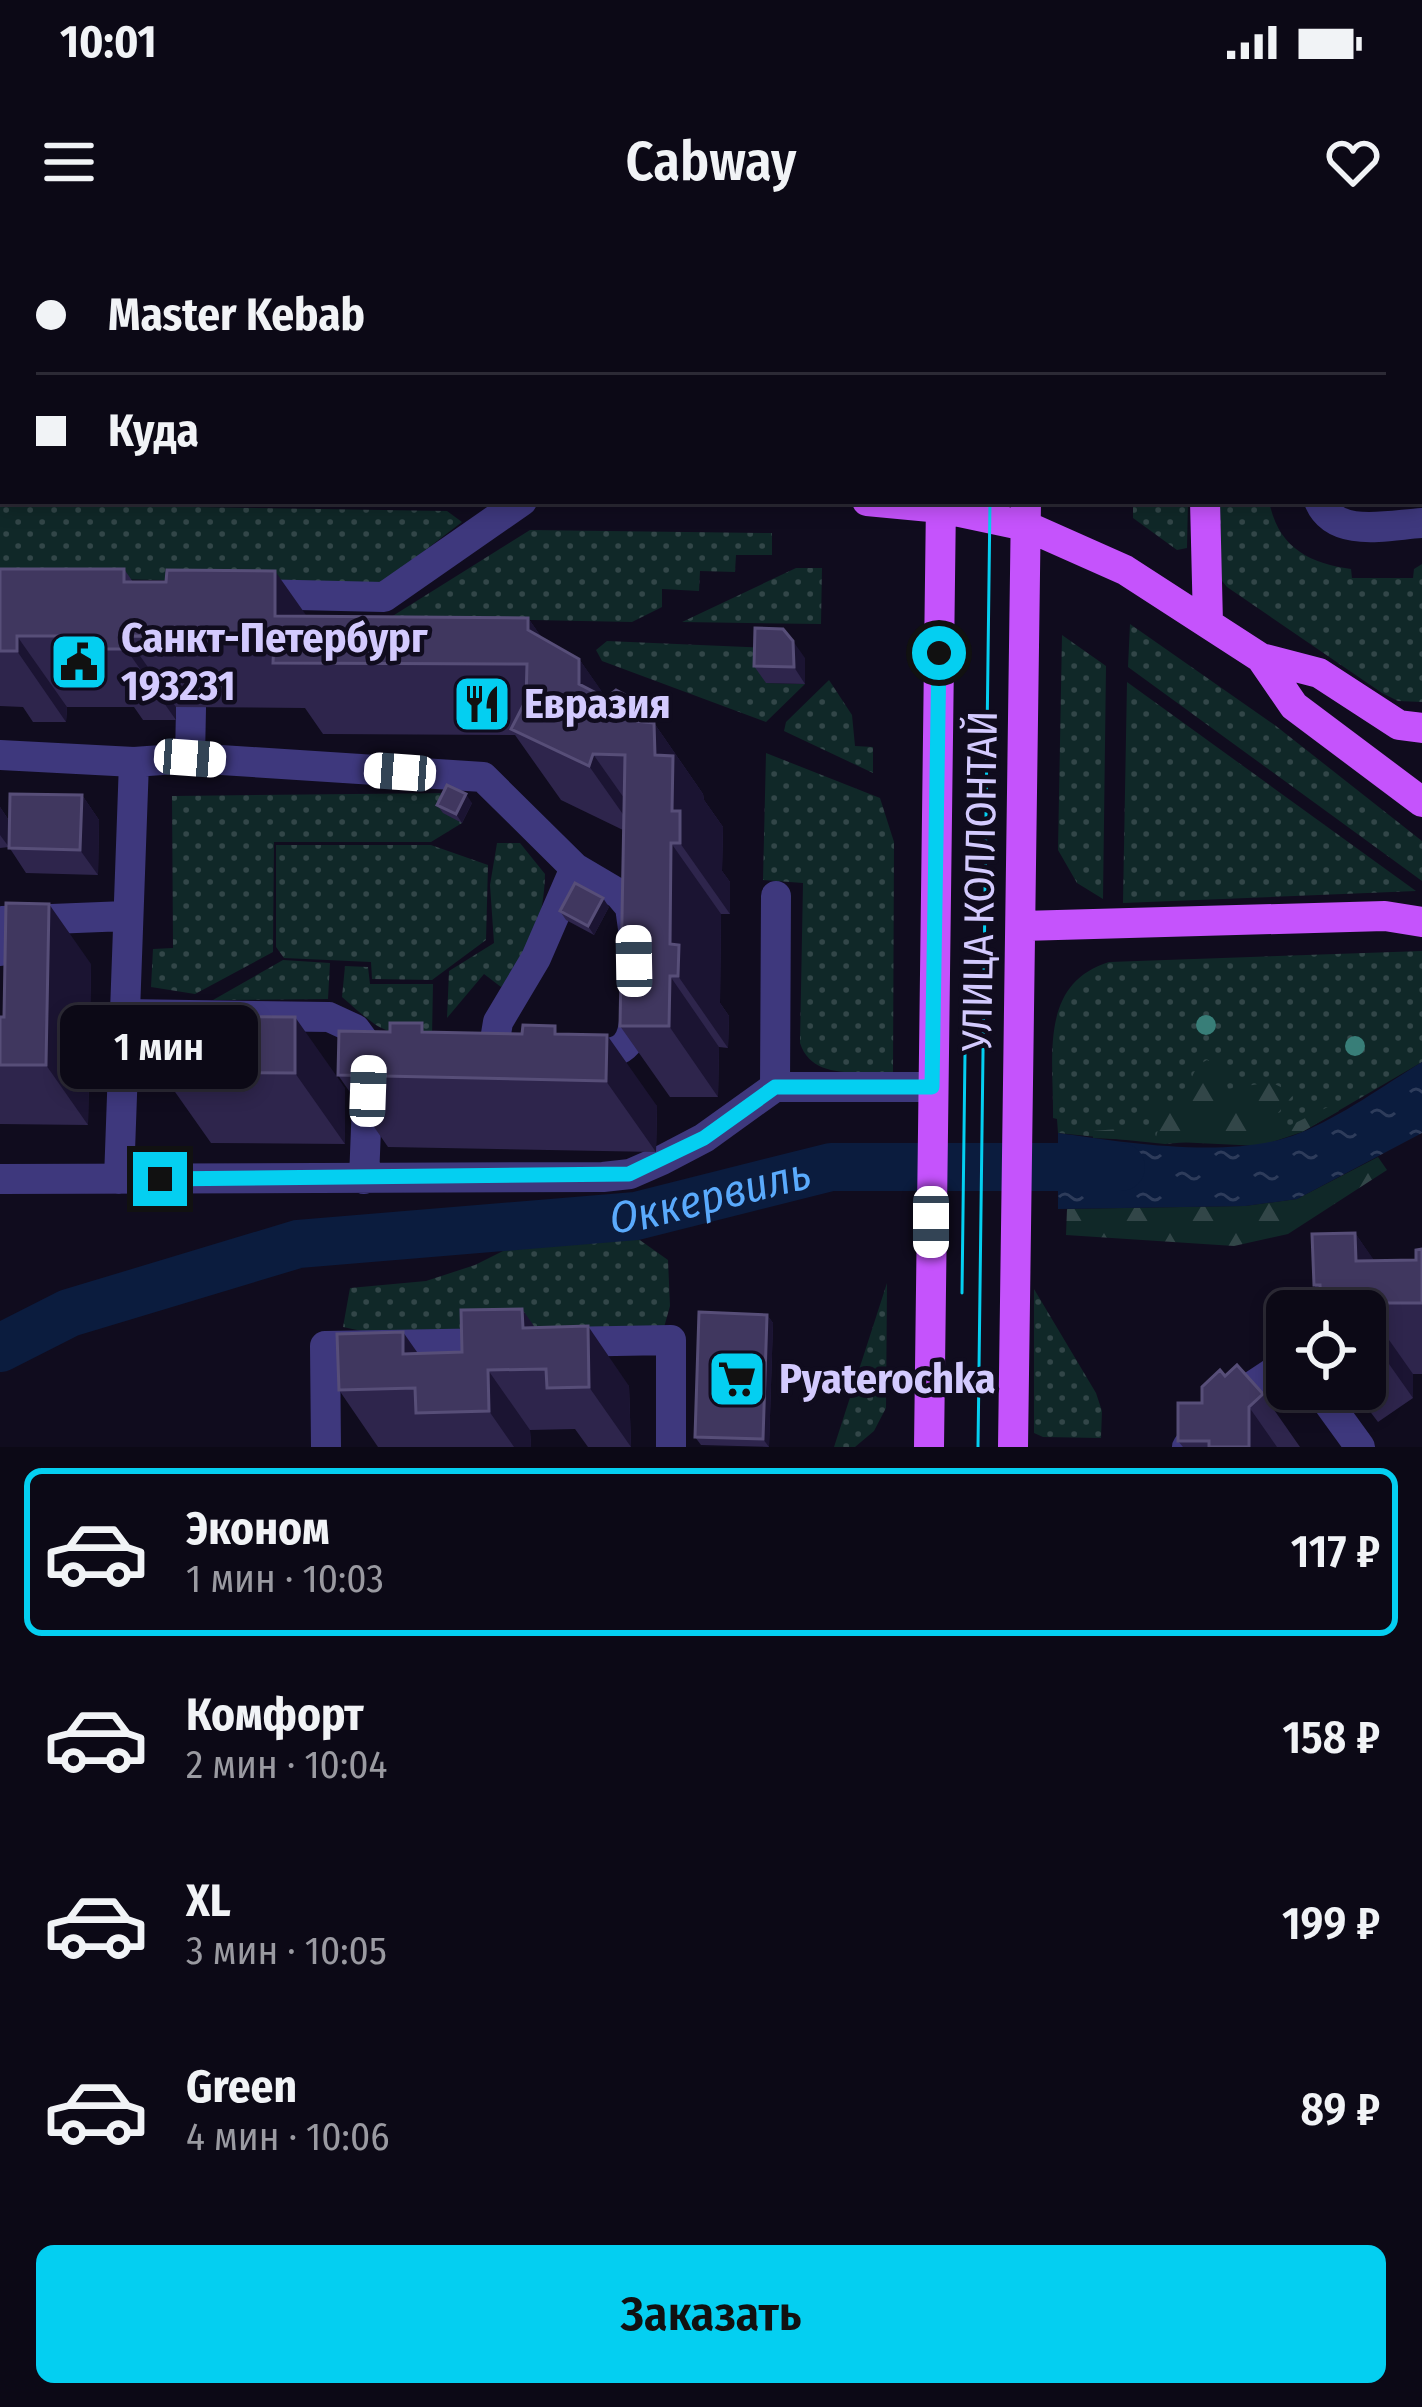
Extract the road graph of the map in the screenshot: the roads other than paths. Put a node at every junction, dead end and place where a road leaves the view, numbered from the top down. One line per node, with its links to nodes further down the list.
1 (518, 504): 7 (street)
2 (941, 504): 5 (main road); 28 (main road, УЛИЦА КОЛЛОНТАЙ)
3 (1205, 504): 8 (main road)
4 (1320, 504): 6 (street)
5 (1026, 514): 8 (main road); 22 (main road, УЛИЦА КОЛЛОНТАЙ)
6 (1422, 523)
7 (216, 593)
8 (1208, 623): 9 (main road)
9 (1261, 658): 11 (main road); 15 (main road)
10 (191, 708): 13 (street)
11 (1422, 728)
12 (0, 754): 14 (street)
13 (190, 758): 14 (street); 16 (street)
14 (134, 762): 19 (street)
15 (1422, 802)
16 (575, 868): 26 (street); 26 (street)
17 (776, 896): 27 (street)
18 (1422, 907): 20 (main road)
19 (127, 916): 23 (street); 24 (street)
20 (1385, 916): 21 (main road); 22 (main road)
21 (1422, 922)
22 (1022, 926): 37 (main road, УЛИЦА КОЛЛОНТАЙ)
23 (0, 951)
24 (124, 1014): 30 (street); 31 (street)
25 (458, 1051): 26 (street)
26 (493, 1052)
27 (775, 1087): 28 (street); 31 (street)
28 (932, 1102): 36 (main road, УЛИЦА КОЛЛОНТАЙ)
29 (0, 1179): 30 (street)
30 (119, 1179): 31 (street)
31 (364, 1179)
32 (1266, 1377): 38 (street)
33 (1333, 1410): 39 (street)
34 (326, 1447): 35 (street)
35 (671, 1447)
36 (929, 1447)
37 (1013, 1447)
38 (1186, 1447)
39 (1360, 1447)

